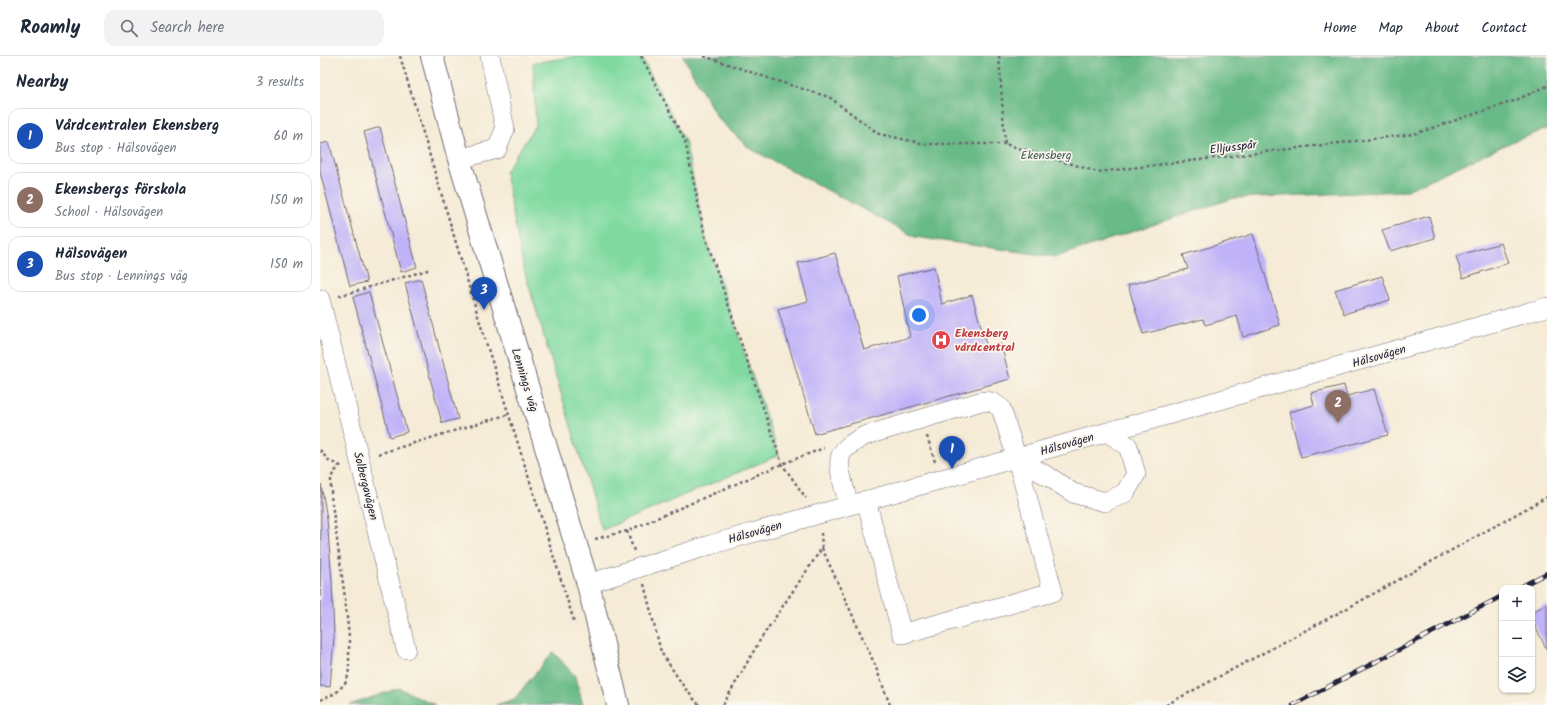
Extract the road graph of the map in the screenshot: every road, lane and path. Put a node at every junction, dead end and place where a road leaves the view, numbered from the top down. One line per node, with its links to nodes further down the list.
1 (400, 56): 28 (path)
2 (432, 56): 9 (main road, Lennings väg)
3 (490, 56): 9 (street)
4 (641, 56): 19 (path)
5 (704, 56): 8 (path, Elljusspår)
6 (999, 56): 8 (path)
7 (1547, 86): 8 (path, Elljusspår)
8 (1005, 144)
9 (459, 159): 26 (main road, Lennings väg)
10 (431, 269): 11 (path)
11 (320, 300): 13 (street, Solbergavägen)
12 (1547, 307): 15 (street, Hälsovägen)
13 (323, 325): 32 (street, Solbergavägen)
14 (922, 419): 18 (street); 21 (path); 23 (street)
15 (1107, 432): 18 (street, Hälsovägen); 18 (street)
16 (829, 446): 19 (path)
17 (320, 450): 20 (path)
18 (1017, 459): 23 (street, Hälsovägen); 23 (street)
19 (782, 464): 24 (path); 25 (path)
20 (340, 466)
21 (936, 466)
22 (1547, 497): 37 (path)
23 (857, 503): 24 (street, Hälsovägen)
24 (818, 514): 27 (path); 29 (street, Hälsovägen)
25 (627, 531): 26 (path); 29 (path)
26 (576, 544): 28 (path); 30 (main road, Lennings väg)
27 (822, 548): 35 (path); 36 (path)
28 (552, 553): 31 (path)
29 (641, 568): 30 (street, Hälsovägen); 34 (path)
30 (588, 584): 33 (main road, Lennings väg)
31 (576, 627)
32 (406, 649)
33 (618, 705)
34 (700, 705)
35 (722, 705)
36 (890, 705)
37 (1166, 705)

